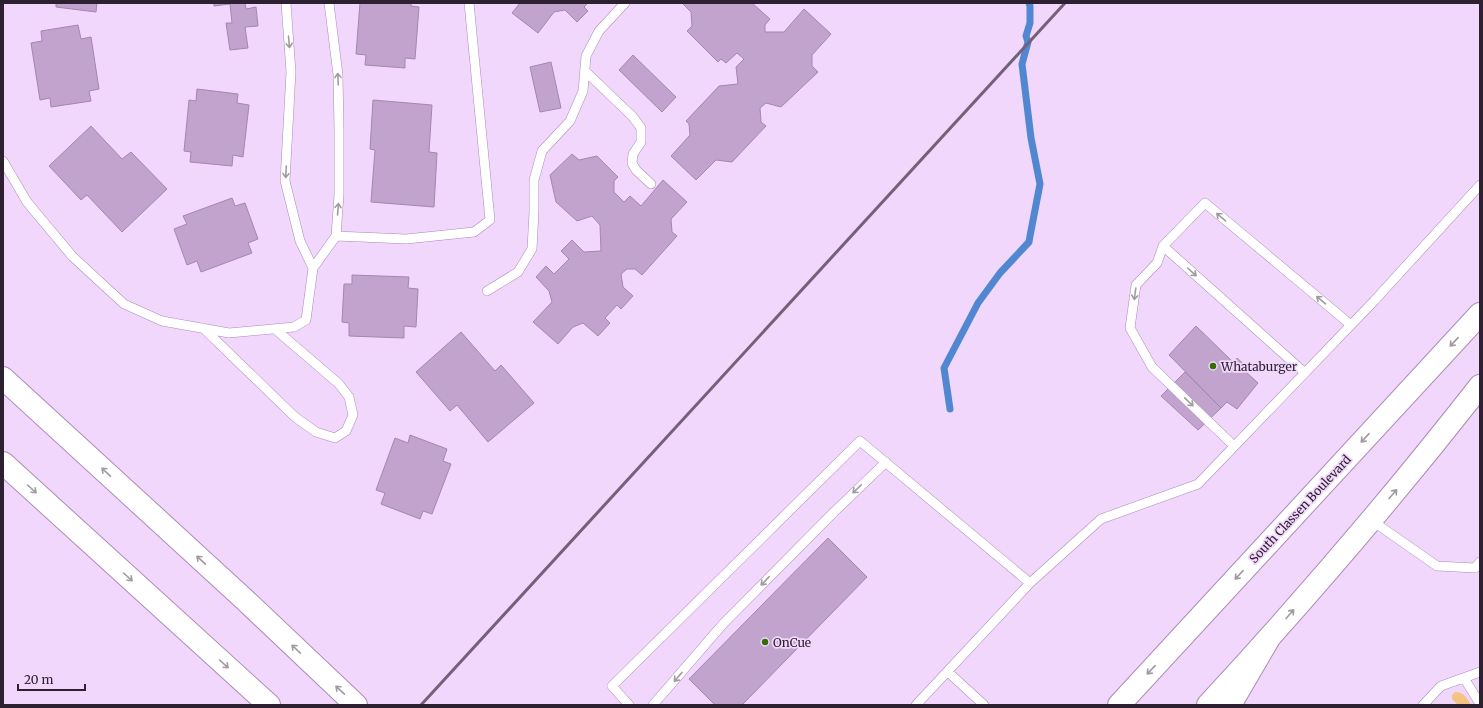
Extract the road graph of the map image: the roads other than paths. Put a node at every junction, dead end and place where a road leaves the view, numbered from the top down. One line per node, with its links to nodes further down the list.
1 (286, 3): 11 (lane, one-way to 11)
2 (329, 3): 9 (lane, one-way to 2)
3 (469, 3): 9 (lane)
4 (624, 3): 5 (lane)
5 (584, 71): 7 (lane); 12 (lane)
6 (3, 161): 15 (lane)
7 (651, 184)
8 (1480, 185): 14 (lane)
9 (336, 236): 11 (lane)
10 (1163, 246): 14 (lane, one-way to 10); 17 (lane, one-way to 17); 20 (lane, one-way to 20)
11 (313, 268): 16 (lane)
12 (487, 291)
13 (1480, 314): 37 (main road, South Classen Boulevard, one-way to 37)
14 (1351, 325): 17 (lane)
15 (203, 328): 16 (lane); 16 (lane)
16 (276, 329)
17 (1305, 373): 20 (lane)
18 (3, 378): 32 (main road, one-way to 18)
19 (1480, 386): 23 (main road, one-way to 19)
20 (1234, 446): 25 (lane)
21 (886, 462): 25 (lane); 33 (lane); 34 (lane, one-way to 34)
22 (3, 463): 31 (main road, one-way to 31)
23 (1371, 520): 24 (lane); 26 (main road, one-way to 23)
24 (1480, 562)
25 (1030, 583): 27 (lane)
26 (1268, 640): 38 (main road); 39 (main road)
27 (948, 672): 35 (lane); 36 (lane)
28 (1480, 672): 29 (lane)
29 (1464, 678): 30 (lane); 40 (lane)
30 (1480, 704)
31 (269, 705)
32 (356, 705)
33 (630, 705)
34 (653, 705)
35 (916, 705)
36 (984, 705)
37 (1119, 705)
38 (1208, 705)
39 (1230, 705)
40 (1423, 705)

